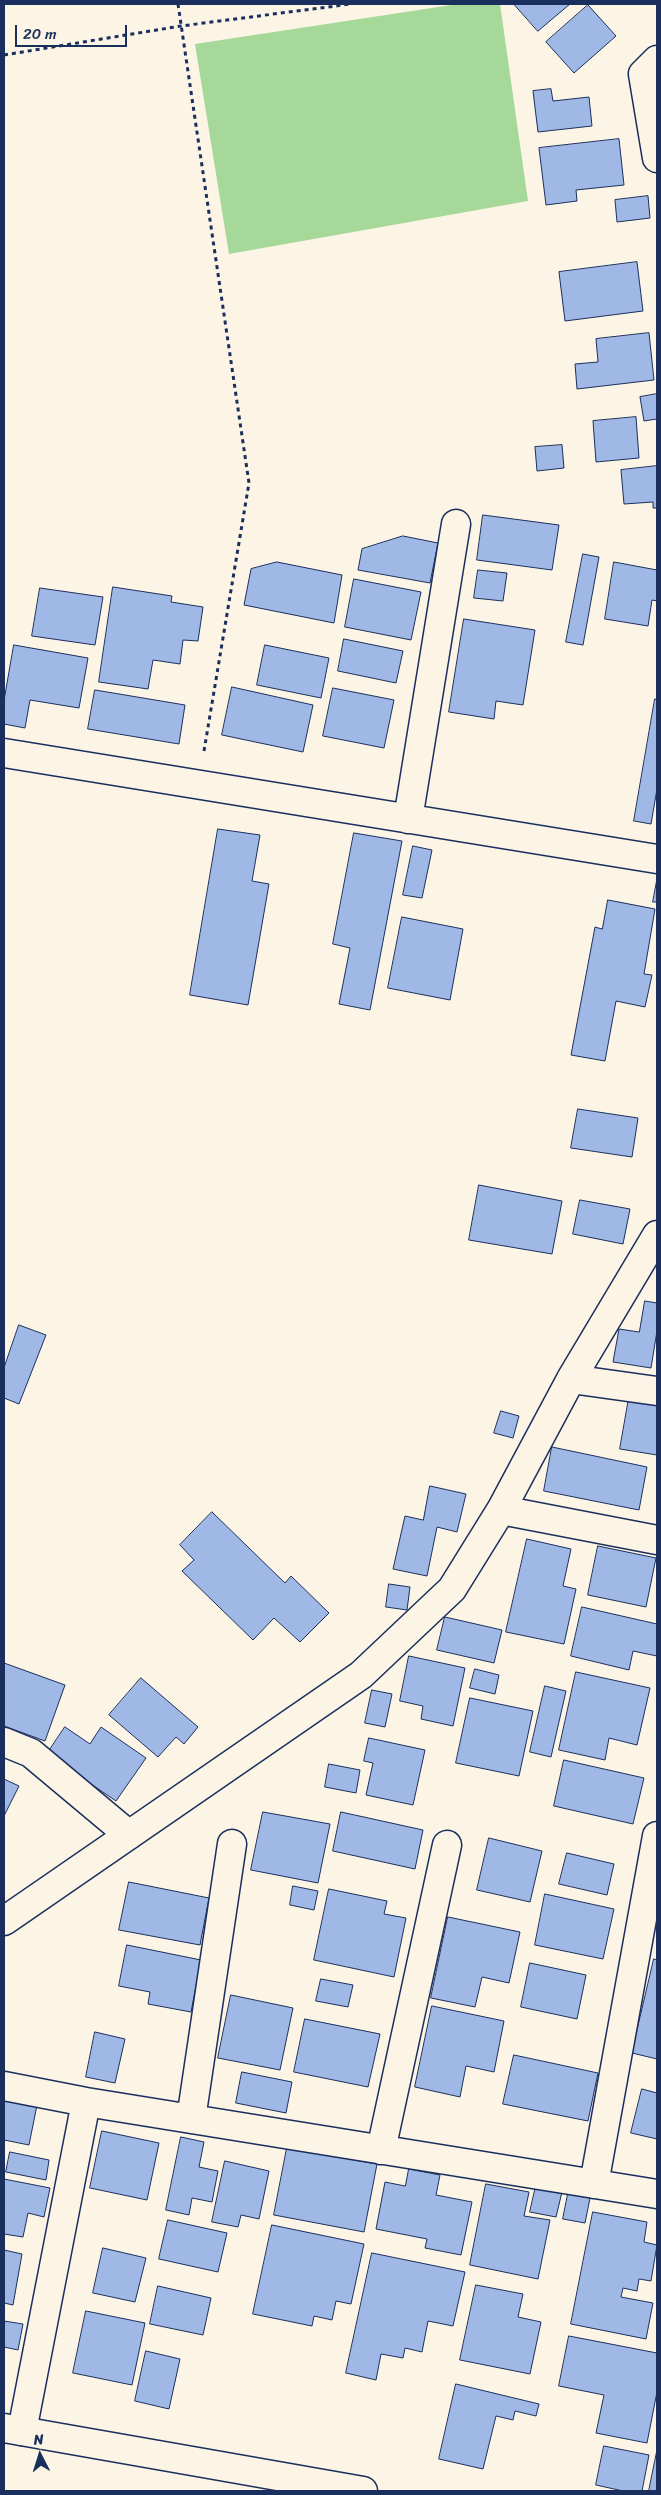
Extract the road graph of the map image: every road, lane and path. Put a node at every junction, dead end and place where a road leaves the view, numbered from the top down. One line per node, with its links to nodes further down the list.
1 (178, 4): 3 (path)
2 (351, 4): 3 (path)
3 (181, 26): 4 (path); 9 (path)
4 (4, 55)
5 (657, 60): 6 (street)
6 (657, 158)
7 (456, 524): 10 (street)
8 (4, 754): 9 (street)
9 (198, 786): 10 (street)
10 (408, 819): 11 (street)
11 (657, 858)
12 (657, 1235): 13 (street)
13 (571, 1379): 14 (street); 15 (street)
14 (657, 1391)
15 (500, 1510): 16 (street); 18 (street)
16 (657, 1540)
17 (4, 1742): 18 (street)
18 (129, 1835): 22 (street)
19 (657, 1836): 27 (street)
20 (232, 1844): 25 (street)
21 (447, 1845): 26 (street)
22 (4, 1921)
23 (4, 2086): 24 (street)
24 (86, 2102): 25 (street); 29 (street)
25 (191, 2119): 26 (street)
26 (381, 2150): 27 (street)
27 (594, 2184): 28 (street)
28 (657, 2194)
29 (13, 2430): 30 (street)
30 (363, 2491)

